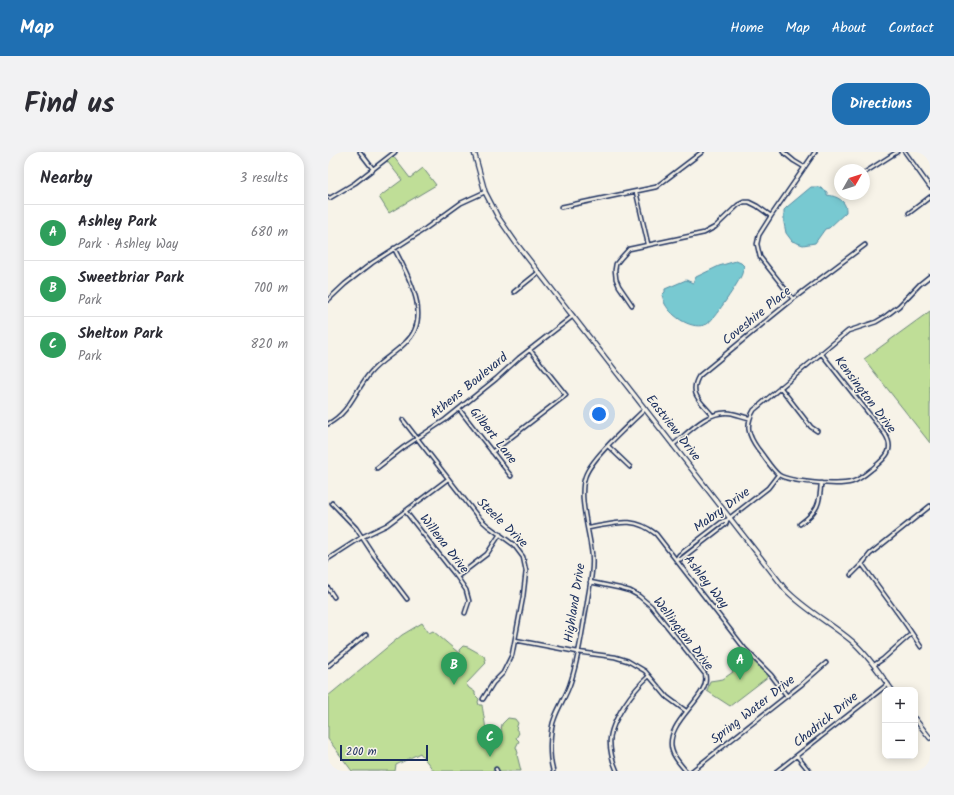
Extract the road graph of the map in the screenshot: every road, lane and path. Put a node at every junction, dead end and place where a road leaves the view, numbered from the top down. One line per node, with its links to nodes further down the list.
1 (360, 152): 10 (street)
2 (394, 152): 10 (street)
3 (474, 152): 13 (street, Eastview Drive)
4 (702, 152): 14 (street)
5 (783, 152): 9 (street)
6 (814, 152): 9 (street)
7 (897, 152): 11 (street)
8 (905, 152): 12 (street)
9 (804, 167): 19 (street)
10 (373, 169): 16 (street)
11 (870, 169)
12 (930, 187)
13 (485, 192): 22 (street); 23 (street, Eastview Drive)
14 (636, 192): 17 (street); 20 (street)
15 (930, 197): 18 (street)
16 (328, 198)
17 (561, 208)
18 (909, 213)
19 (771, 216): 20 (street); 26 (street)
20 (648, 244): 28 (street)
21 (864, 245): 26 (street, Coveshire Place)
22 (394, 248): 27 (street); 38 (street)
23 (539, 272): 25 (street); 29 (street, Eastview Drive)
24 (930, 276): 31 (street, Kensington Drive)
25 (514, 292)
26 (793, 299): 35 (street, Coveshire Place)
27 (328, 300)
28 (632, 305)
29 (573, 316): 30 (street, Athens Boulevard); 34 (street, Eastview Drive)
30 (530, 350): 33 (street, Athens Boulevard); 43 (street)
31 (821, 353): 32 (street, Kensington Drive); 49 (street, Kensington Drive)
32 (780, 387): 36 (street, Kensington Drive); 39 (street)
33 (459, 409): 40 (street, Athens Boulevard); 43 (street, Gilbert Lane)
34 (645, 409): 41 (street, Eastview Drive); 42 (street, Highland Drive)
35 (712, 415): 36 (street); 41 (street)
36 (749, 418): 46 (street)
37 (403, 420): 40 (street, Steele Drive)
38 (328, 424)
39 (817, 431)
40 (417, 438): 45 (street, Athens Boulevard); 48 (street, Steele Drive)
41 (673, 445): 53 (street, Eastview Drive)
42 (608, 446): 44 (street); 55 (street, Highland Drive)
43 (492, 452): 47 (street, Gilbert Lane)
44 (630, 467)
45 (377, 468)
46 (778, 475): 49 (street, Kensington Drive); 53 (street, Mabry Drive)
47 (511, 476)
48 (448, 478): 52 (street); 56 (street, Steele Drive)
49 (821, 483): 54 (street)
50 (332, 503): 57 (street)
51 (930, 506): 60 (street)
52 (406, 512): 57 (street); 62 (street, Willena Drive)
53 (729, 519): 59 (street, Mabry Drive); 74 (street, Eastview Drive)
54 (800, 524)
55 (588, 528): 59 (street, Ashley Way); 63 (street, Highland Drive)
56 (500, 534): 62 (street); 70 (street, Steele Drive)
57 (362, 537): 58 (street); 66 (street)
58 (328, 559)
59 (676, 560): 79 (street, Ashley Way)
60 (862, 564): 61 (street); 68 (street)
61 (851, 575)
62 (457, 577): 67 (street, Willena Drive)
63 (590, 582): 72 (street, Highland Drive); 81 (street, Wellington Drive)
64 (328, 588): 65 (street)
65 (334, 596)
66 (407, 599)
67 (465, 613)
68 (912, 634): 71 (street); 74 (street)
69 (366, 635): 75 (street)
70 (515, 640): 72 (street); 80 (street, Steele Drive)
71 (921, 647)
72 (578, 652): 76 (street); 85 (street, Highland Drive)
73 (826, 663): 79 (street, Spring Water Drive)
74 (874, 665): 77 (street, Eastview Drive)
75 (328, 666)
76 (649, 676): 81 (street); 86 (street)
77 (888, 684): 78 (street, Eastview Drive); 84 (street, Chadrick Drive)
78 (890, 687)
79 (787, 696): 88 (street, Spring Water Drive)
80 (483, 699)
81 (686, 711): 87 (street, Wellington Drive)
82 (918, 723): 83 (street)
83 (930, 738)
84 (797, 756): 89 (street, Chadrick Drive); 90 (street)
85 (553, 771)
86 (617, 771)
87 (686, 771)
88 (692, 771)
89 (777, 771)
90 (809, 771)

